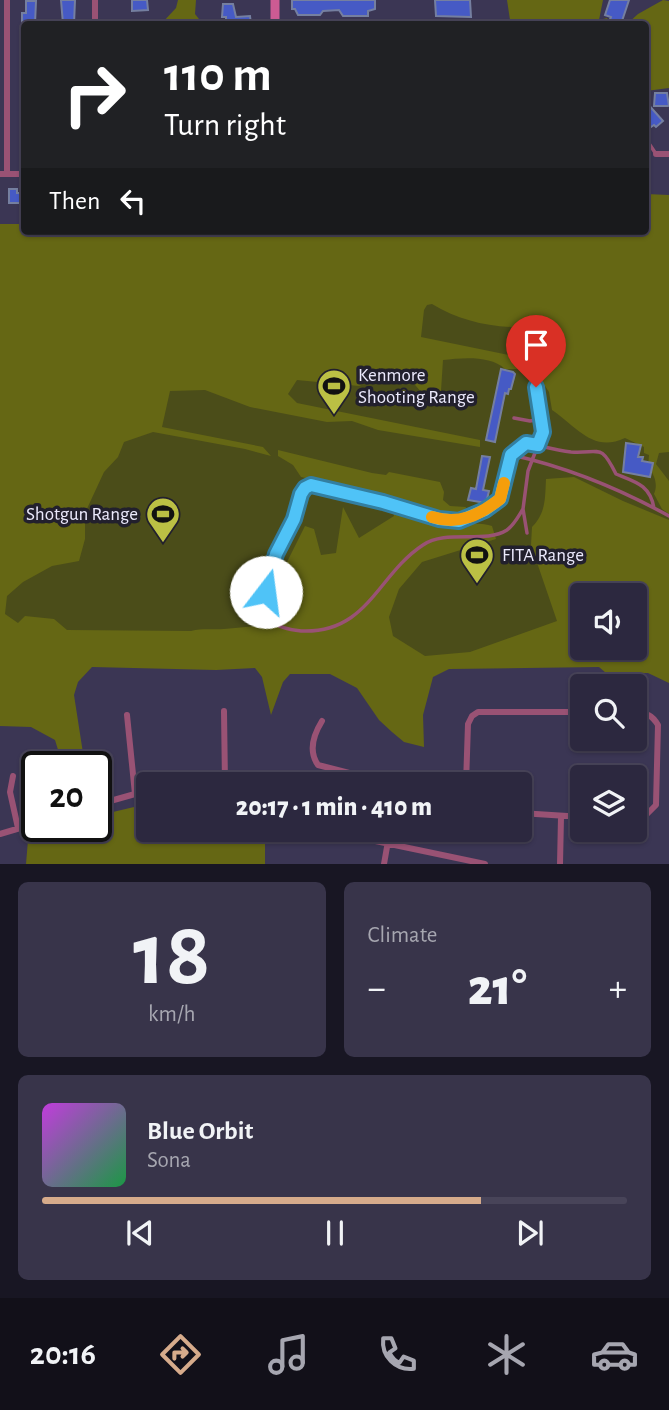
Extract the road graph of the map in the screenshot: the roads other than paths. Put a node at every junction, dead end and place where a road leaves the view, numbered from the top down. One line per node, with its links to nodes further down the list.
1 (7, 0): 9 (street)
2 (95, 0): 4 (street)
3 (275, 0): 5 (street)
4 (95, 21)
5 (275, 21)
6 (649, 144): 7 (lane)
7 (656, 154): 8 (street)
8 (669, 154)
9 (4, 174)
10 (521, 341): 12 (lane)
11 (514, 418): 12 (lane)
12 (541, 419): 13 (lane)
13 (538, 445): 14 (lane); 15 (lane); 16 (lane)
14 (511, 455): 15 (lane); 17 (lane)
15 (531, 460): 16 (lane); 17 (lane)
16 (654, 508): 18 (lane)
17 (523, 509): 19 (lane)
18 (669, 516)
19 (527, 533)
20 (225, 711): 25 (street)
21 (570, 712): 27 (street)
22 (647, 714): 31 (street)
23 (127, 715): 29 (street)
24 (323, 721): 26 (street)
25 (225, 772)
26 (343, 772)
27 (466, 772)
28 (13, 776): 36 (street)
29 (135, 794): 30 (street)
30 (112, 800)
31 (647, 812)
32 (532, 814): 33 (street)
33 (561, 817): 34 (street); 41 (street)
34 (570, 817)
35 (21, 827): 36 (street)
36 (18, 828): 37 (street)
37 (0, 834)
38 (387, 842): 39 (street); 40 (street)
39 (384, 864)
40 (485, 864)
41 (560, 864)

